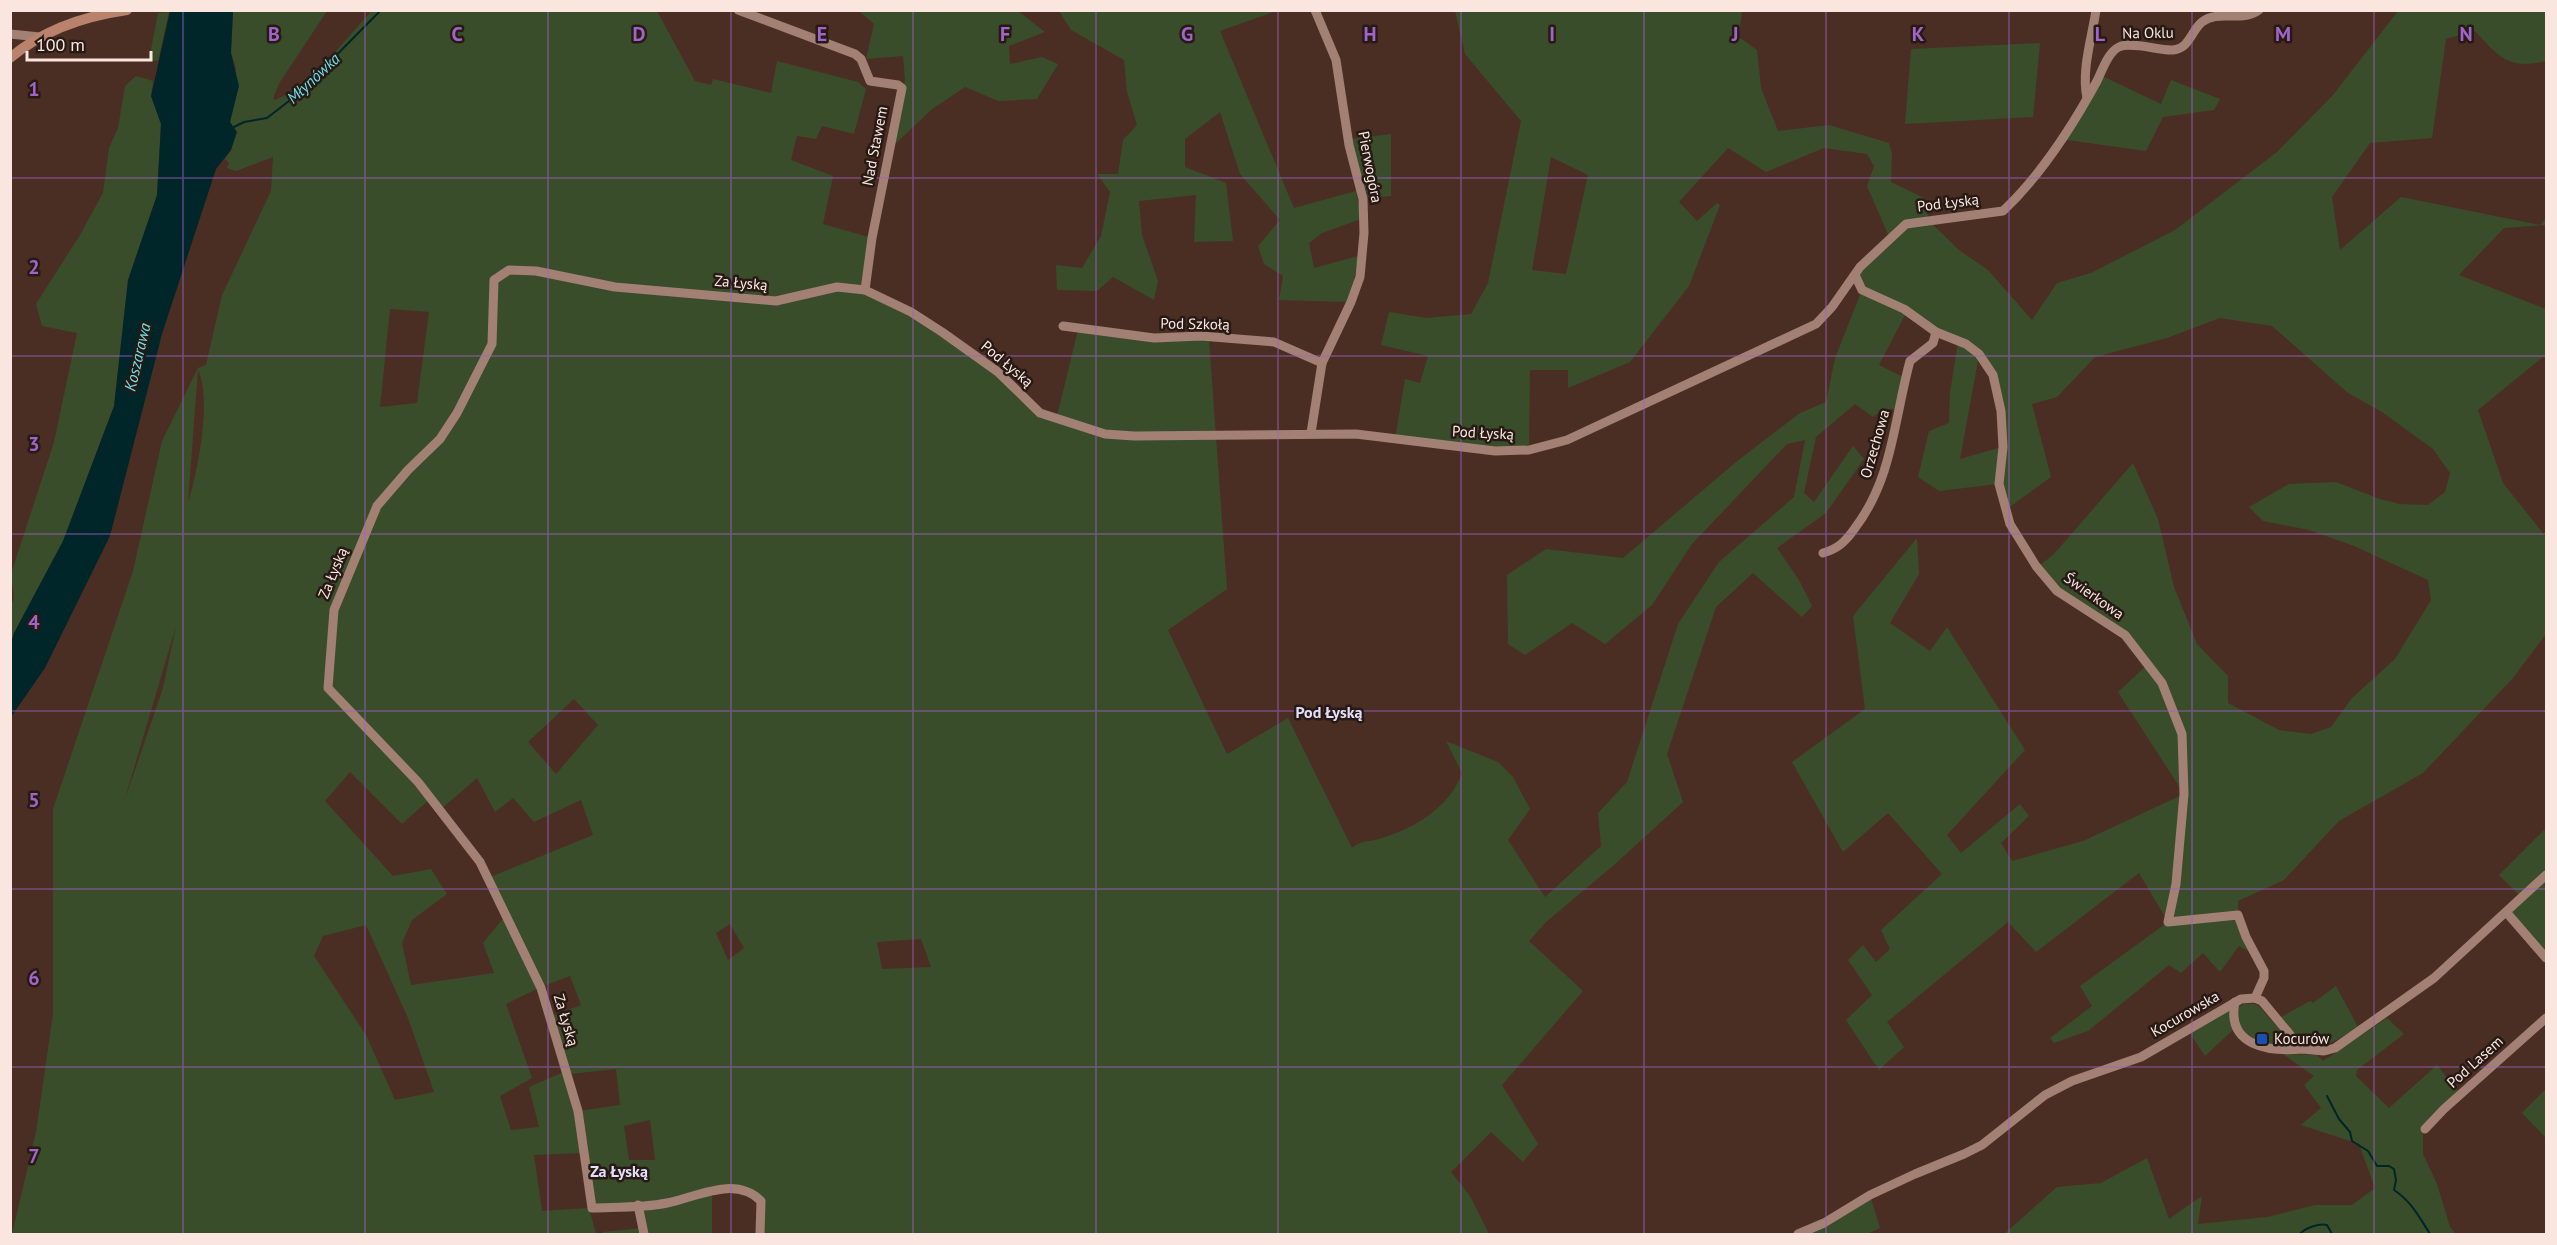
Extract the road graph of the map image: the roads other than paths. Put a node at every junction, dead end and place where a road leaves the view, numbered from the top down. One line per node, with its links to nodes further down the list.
1 (127, 10): 7 (main road)
2 (738, 10): 11 (street, Nad Stawem)
3 (1315, 10): 14 (street, Pierwogóra)
4 (2096, 10): 9 (street)
5 (2259, 10): 9 (street, Na Oklu)
6 (10, 34): 7 (street)
7 (40, 37): 8 (main road)
8 (10, 58)
9 (2087, 98): 10 (street, Pod Łyską)
10 (1855, 275): 13 (street, Świerkowa); 15 (street, Pod Łyską)
11 (864, 290): 15 (street, Pod Łyską); 27 (street, Za Łyską)
12 (1063, 326): 14 (street, Pod Szkołą)
13 (1936, 332): 16 (street, Orzechowa); 20 (street, Świerkowa)
14 (1322, 363): 15 (street, Pierwogóra)
15 (1311, 433)
16 (1823, 553)
17 (2547, 875): 18 (street)
18 (2507, 914): 19 (street); 24 (street)
19 (2547, 958)
20 (2255, 998): 21 (street, Kocurowska); 23 (street)
21 (2235, 1002): 23 (street); 30 (street, Kocurowska)
22 (2547, 1018): 26 (street, Pod Lasem)
23 (2302, 1049): 24 (street)
24 (2324, 1051): 25 (street)
25 (2330, 1060)
26 (2425, 1129)
27 (638, 1205): 28 (street); 29 (street, Za Łyską)
28 (644, 1234)
29 (760, 1234)
30 (1798, 1234)

